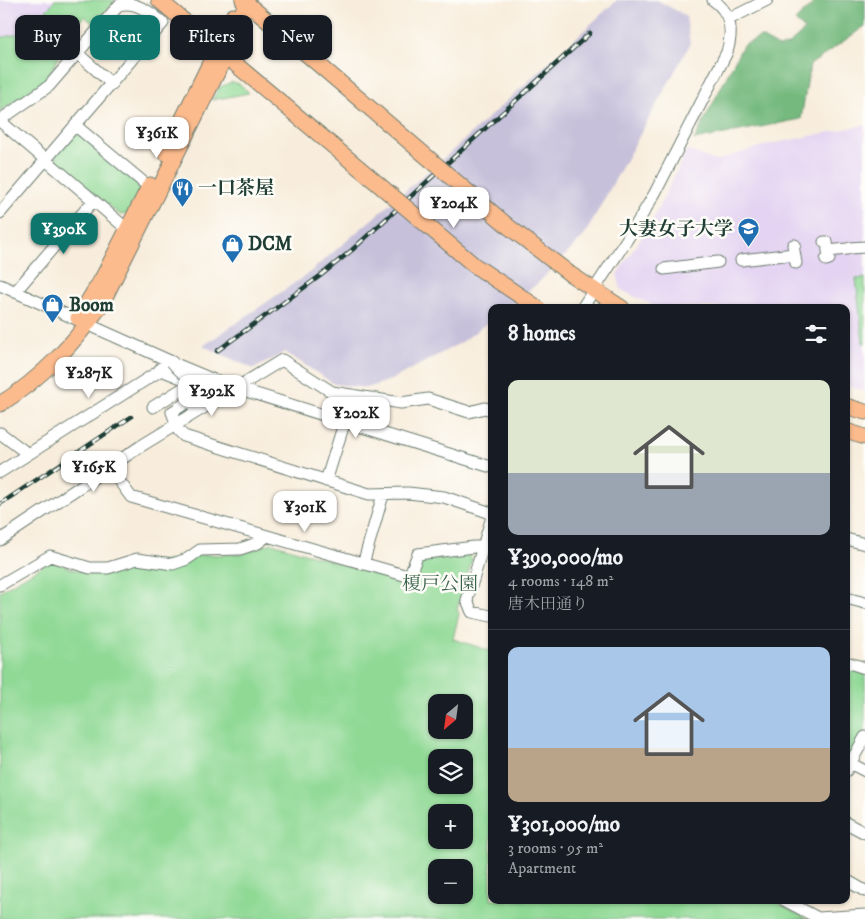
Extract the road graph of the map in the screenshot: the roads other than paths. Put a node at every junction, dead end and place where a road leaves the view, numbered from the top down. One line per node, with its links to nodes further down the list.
1 (159, 0): 5 (main road)
2 (714, 0): 7 (street)
3 (767, 0): 7 (street)
4 (245, 1): 6 (main road); 29 (main road, bridge)
5 (177, 15)
6 (238, 15)
7 (729, 20): 29 (street)
8 (80, 49): 14 (street)
9 (80, 56): 14 (street)
10 (71, 60): 15 (street)
11 (217, 60): 18 (main road)
12 (217, 60): 35 (main road)
13 (231, 60): 31 (main road, bridge)
14 (112, 84): 16 (street)
15 (0, 121): 17 (street)
16 (76, 126): 17 (street); 18 (street)
17 (45, 160): 19 (street); 20 (street)
18 (149, 188): 21 (main road)
19 (93, 200): 21 (street); 30 (street)
20 (0, 213)
21 (128, 229): 35 (main road)
22 (865, 247): 23 (street)
23 (826, 251)
24 (795, 254): 25 (street)
25 (741, 260)
26 (718, 262): 27 (street)
27 (664, 269)
28 (0, 285): 30 (street)
29 (593, 290): 32 (street); 33 (main road); 34 (main road)
30 (15, 292): 35 (street)
31 (532, 304)
32 (584, 304)
33 (599, 304)
34 (616, 304)
35 (82, 322): 36 (street); 39 (main road); 41 (main road)
36 (168, 365): 37 (street); 38 (street, bridge); 51 (street)
37 (192, 382): 38 (street); 42 (street)
38 (221, 387): 40 (street); 46 (street); 47 (street)
39 (0, 392)
40 (354, 394): 44 (street); 46 (street)
41 (0, 404)
42 (153, 407)
43 (850, 407): 45 (main road)
44 (488, 409)
45 (865, 412)
46 (345, 422): 52 (street); 55 (street)
47 (176, 424): 53 (street); 55 (street)
48 (850, 432): 50 (main road)
49 (0, 433): 51 (street)
50 (865, 437)
51 (28, 454): 54 (street)
52 (488, 466)
53 (109, 467): 58 (street); 59 (street)
54 (0, 472)
55 (326, 480): 56 (street)
56 (383, 495): 57 (street); 63 (street)
57 (488, 511)
58 (267, 536): 63 (street); 64 (street)
59 (0, 540)
60 (850, 541): 61 (street)
61 (865, 544)
62 (487, 547): 63 (street); 67 (street)
63 (362, 564)
64 (0, 586)
65 (850, 599): 66 (street)
66 (865, 603)
67 (488, 615)
68 (850, 663): 69 (street)
69 (865, 668)
70 (865, 737): 71 (street)
71 (850, 762)
72 (850, 766): 73 (street)
73 (865, 771)
74 (850, 825): 75 (street)
75 (865, 833)
76 (850, 882): 77 (street)
77 (865, 891)
78 (792, 904): 79 (street)
79 (865, 915)

